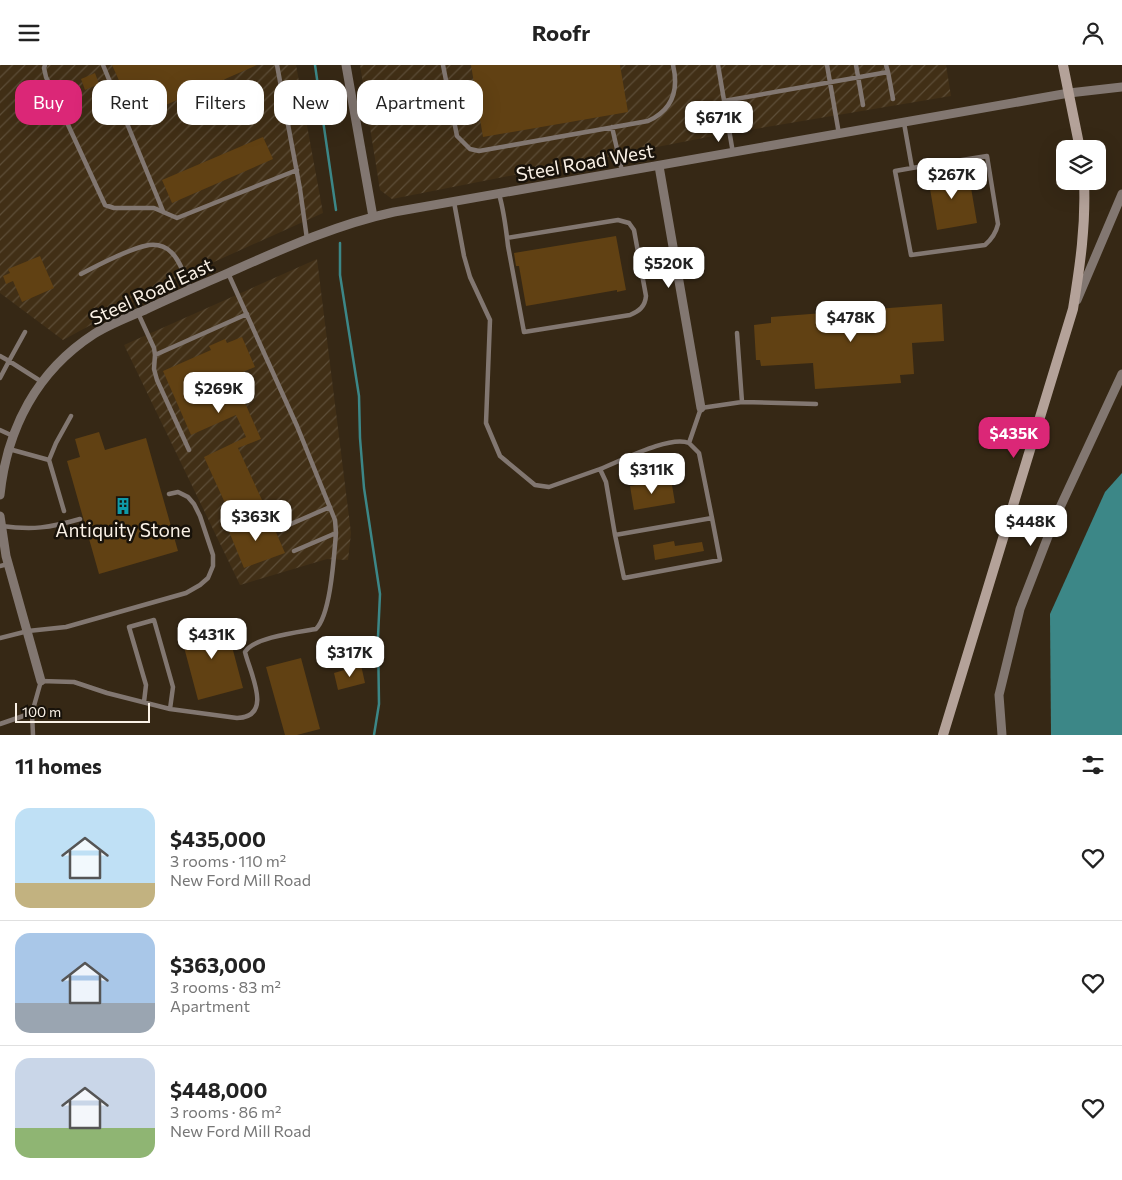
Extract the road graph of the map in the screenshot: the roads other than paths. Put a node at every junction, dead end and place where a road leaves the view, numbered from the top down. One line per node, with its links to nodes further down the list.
1 (46, 65): 33 (lane)
2 (103, 65): 33 (lane)
3 (277, 65): 27 (lane)
4 (346, 65): 34 (street)
5 (443, 65): 21 (lane)
6 (673, 65): 21 (lane)
7 (718, 65): 18 (lane)
8 (827, 65): 14 (lane)
9 (856, 65): 13 (lane)
10 (886, 65): 12 (lane)
11 (1063, 65): 16 (street)
12 (888, 72): 13 (lane); 17 (lane)
13 (858, 78): 14 (lane); 19 (lane)
14 (830, 83): 18 (lane); 22 (lane)
15 (1122, 87): 16 (street, Steel Road West)
16 (1069, 93): 20 (street, Steel Road West); 23 (street)
17 (892, 99)
18 (724, 101): 24 (lane)
19 (863, 105)
20 (904, 123): 22 (street, Steel Road West); 26 (lane)
21 (612, 127): 28 (lane)
22 (840, 134): 24 (street, Steel Road West)
23 (1078, 140)
24 (733, 153): 25 (street, Steel Road West)
25 (659, 166): 28 (street, Steel Road West); 53 (street)
26 (912, 168): 26 (lane)
27 (297, 170): 33 (lane); 36 (lane)
28 (622, 173): 30 (street, Steel Road West)
29 (1084, 190): 40 (street)
30 (499, 194): 32 (street, Steel Road West); 35 (lane)
31 (1122, 194): 40 (street)
32 (454, 202): 34 (street, Steel Road West); 61 (lane)
33 (163, 211)
34 (372, 217): 36 (street, Steel Road East)
35 (507, 238): 35 (lane)
36 (307, 239): 37 (street, Steel Road East)
37 (228, 273): 39 (street, Steel Road East); 42 (lane)
38 (81, 274): 39 (lane)
39 (190, 289): 41 (street, Steel Road East)
40 (1073, 309): 83 (street)
41 (138, 313): 45 (lane); 50 (street, Steel Road East)
42 (247, 315): 45 (lane); 64 (lane)
43 (26, 333): 47 (lane)
44 (737, 333): 51 (lane)
45 (155, 355): 59 (lane)
46 (0, 356): 47 (lane)
47 (10, 361): 49 (lane); 50 (lane)
48 (1122, 374): 84 (street)
49 (0, 377)
50 (42, 382): 56 (street, Steel Road East)
51 (742, 402): 52 (lane); 53 (lane)
52 (816, 404)
53 (701, 408): 57 (lane)
54 (71, 416): 60 (lane)
55 (0, 430): 56 (lane)
56 (13, 436): 58 (street, Steel Road East)
57 (689, 443): 61 (lane); 67 (lane)
58 (8, 449): 60 (lane); 63 (street, Steel Road East)
59 (189, 449)
60 (49, 460): 65 (lane)
61 (600, 469): 72 (lane)
62 (169, 494): 75 (lane)
63 (0, 495)
64 (330, 507): 70 (lane); 71 (lane)
65 (64, 511)
66 (0, 516): 69 (street)
67 (712, 518): 72 (lane); 72 (lane)
68 (80, 519): 69 (lane)
69 (1, 526): 74 (street)
70 (284, 527)
71 (336, 533): 73 (lane); 79 (lane)
72 (615, 535)
73 (294, 551)
74 (4, 565): 75 (street)
75 (28, 631): 76 (lane); 77 (street)
76 (0, 638)
77 (41, 681): 78 (lane); 80 (lane)
78 (144, 702): 79 (lane); 79 (lane)
79 (170, 709)
80 (32, 713): 81 (lane); 82 (lane)
81 (0, 724)
82 (33, 735)
83 (943, 735)
84 (1002, 735)

